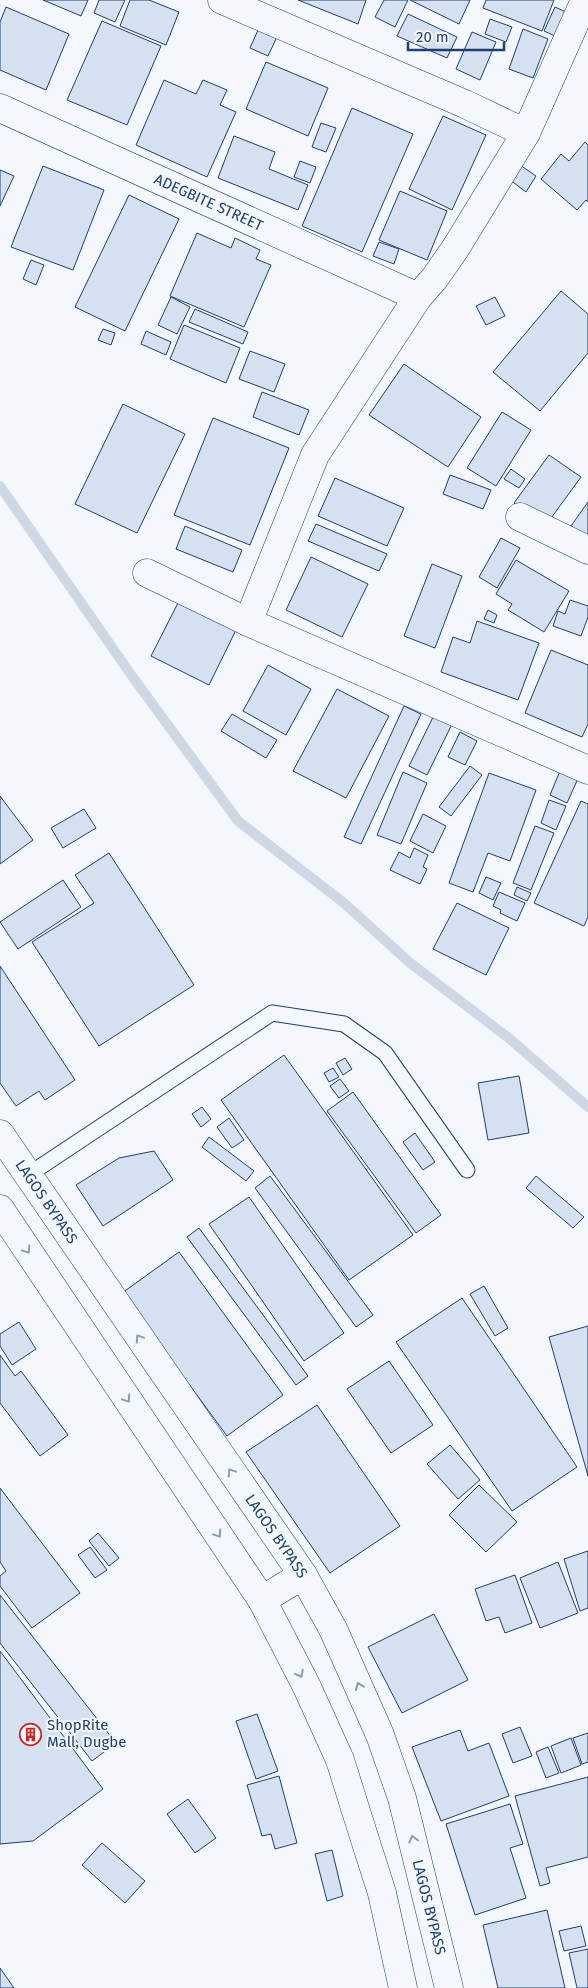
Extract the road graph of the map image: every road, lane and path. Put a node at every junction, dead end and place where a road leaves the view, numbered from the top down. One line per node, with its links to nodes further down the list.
1 (222, 0): 4 (street)
2 (584, 0): 4 (street)
3 (0, 108): 5 (street, ADEGBITE STREET)
4 (526, 133): 5 (street)
5 (418, 297): 9 (street)
6 (520, 517): 7 (street)
7 (588, 550)
8 (148, 573): 9 (street)
9 (248, 622): 10 (street)
10 (588, 770)
11 (0, 1134): 13 (street, LAGOS BYPASS)
12 (467, 1170): 13 (lane)
13 (28, 1175): 15 (street, LAGOS BYPASS, one-way to 13)
14 (0, 1209): 16 (street, one-way to 16)
15 (303, 1574): 16 (street); 18 (street, LAGOS BYPASS, one-way to 15)
16 (262, 1600): 17 (street, one-way to 17)
17 (403, 1988)
18 (449, 1988)

